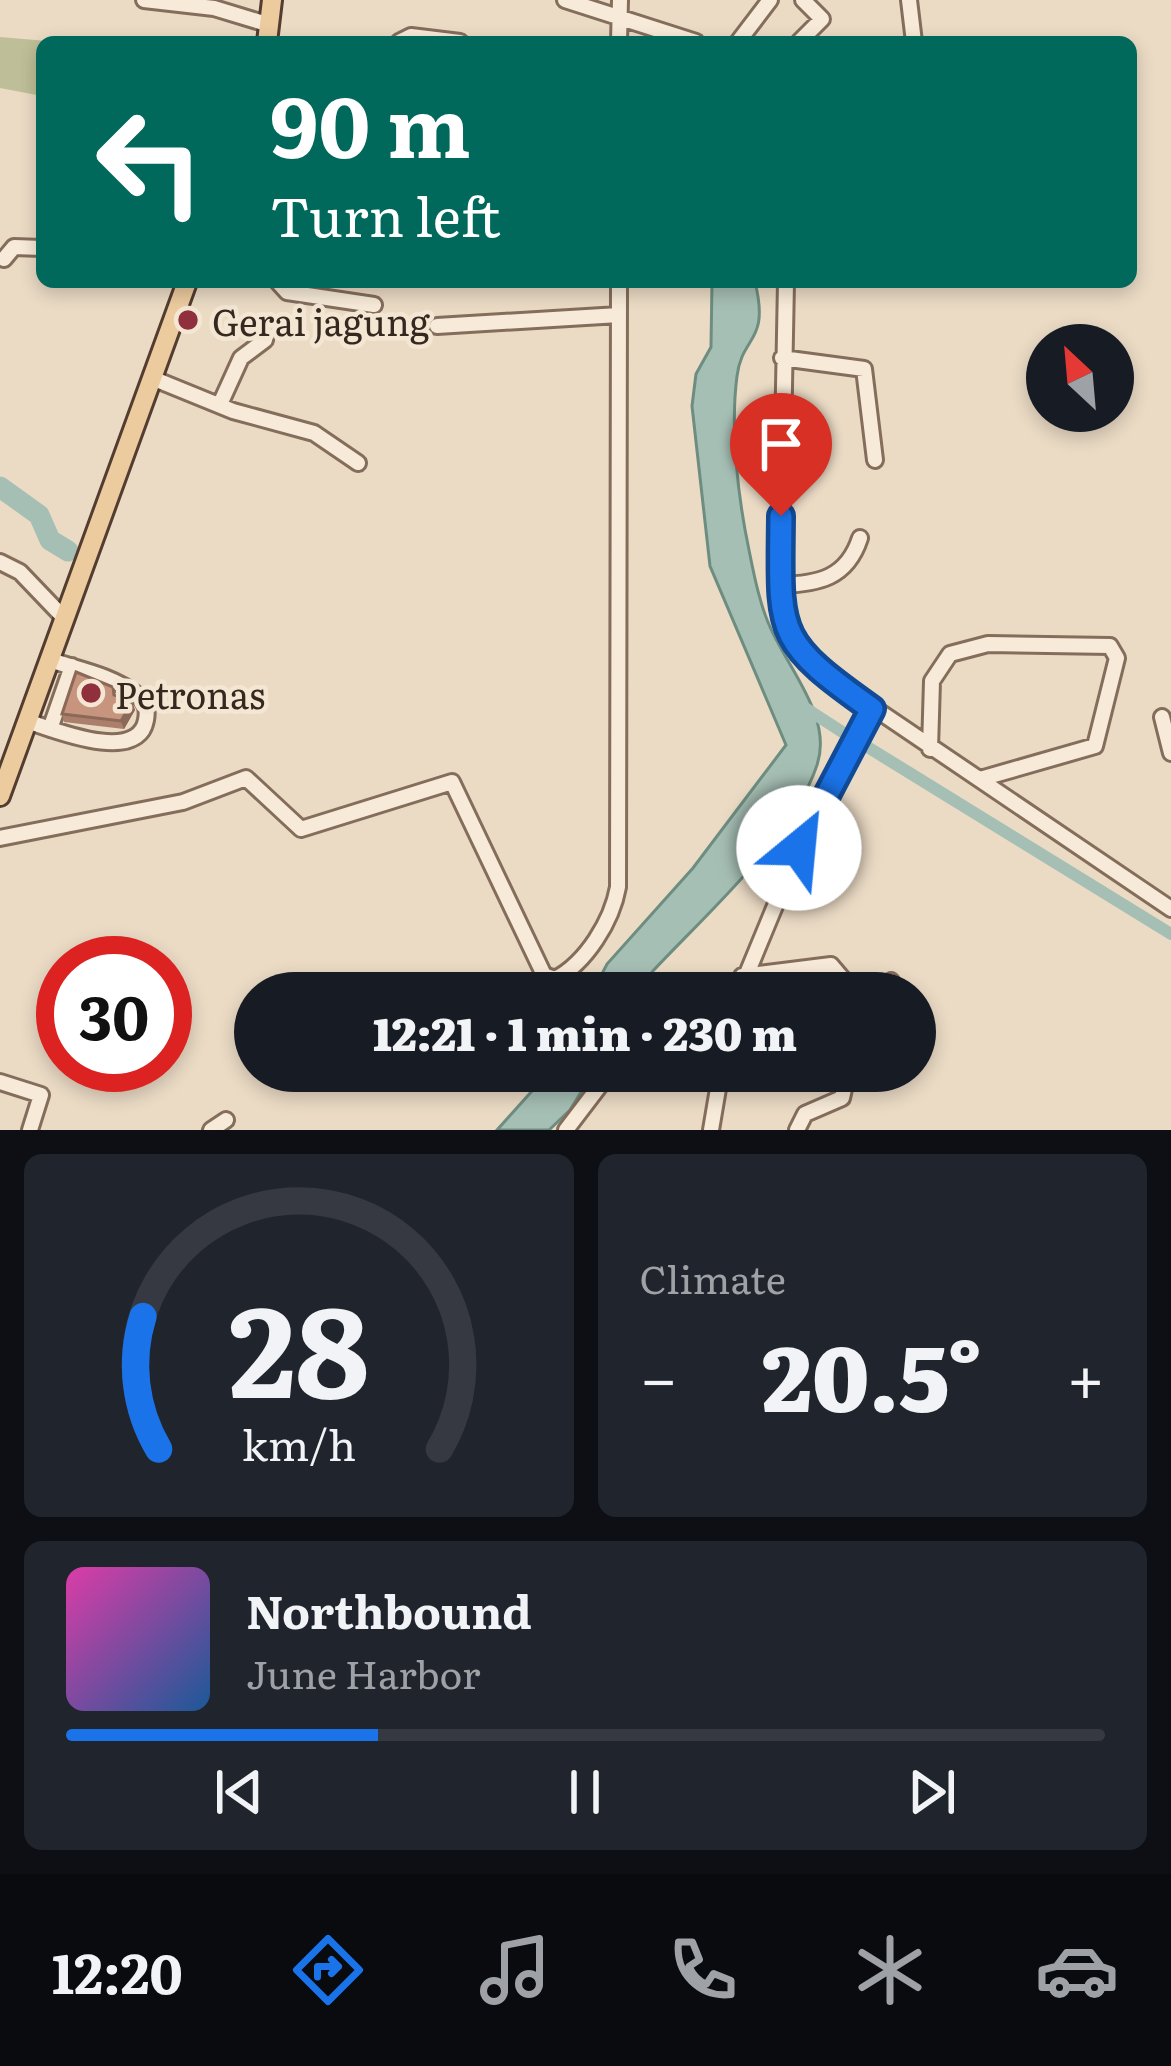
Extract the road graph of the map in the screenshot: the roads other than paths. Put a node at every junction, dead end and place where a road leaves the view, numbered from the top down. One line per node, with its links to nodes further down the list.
1 (144, 0): 9 (street)
2 (272, 0): 9 (main road)
3 (565, 0): 8 (street)
4 (620, 0): 8 (street)
5 (770, 0): 12 (street)
6 (803, 0): 13 (street)
7 (909, 0): 14 (street)
8 (619, 17): 10 (street); 11 (street)
9 (269, 33)
10 (619, 36)
11 (677, 36)
12 (743, 36)
13 (805, 36)
14 (913, 36)
15 (36, 248): 16 (street)
16 (4, 259)
17 (185, 288): 26 (main road)
18 (283, 288): 21 (street)
19 (619, 288): 22 (street)
20 (786, 288): 25 (street)
21 (374, 305)
22 (619, 315): 23 (street); 44 (street)
23 (437, 326)
24 (266, 340): 27 (street)
25 (782, 358): 28 (street); 32 (street)
26 (152, 378): 27 (street); 33 (main road)
27 (221, 402): 29 (street)
28 (875, 460)
29 (358, 463)
30 (860, 538): 32 (street)
31 (0, 562): 33 (street)
32 (780, 586): 36 (street)
33 (64, 619): 34 (main road)
34 (50, 660): 35 (street); 38 (main road)
35 (73, 667): 39 (street); 39 (street)
36 (872, 709): 40 (street); 46 (street)
37 (1162, 717): 41 (street)
38 (27, 721): 39 (street); 43 (main road)
39 (50, 729)
40 (929, 749): 42 (street); 42 (street)
41 (1171, 753)
42 (980, 779): 45 (street)
43 (0, 796)
44 (0, 838)
45 (1171, 910)
46 (744, 972)
47 (774, 972): 48 (street)
48 (837, 972)
49 (0, 1082): 54 (street)
50 (594, 1092): 56 (street)
51 (717, 1092): 57 (street)
52 (843, 1092): 58 (street)
53 (226, 1120): 55 (street)
54 (30, 1130)
55 (211, 1130)
56 (566, 1130)
57 (711, 1130)
58 (796, 1130)

